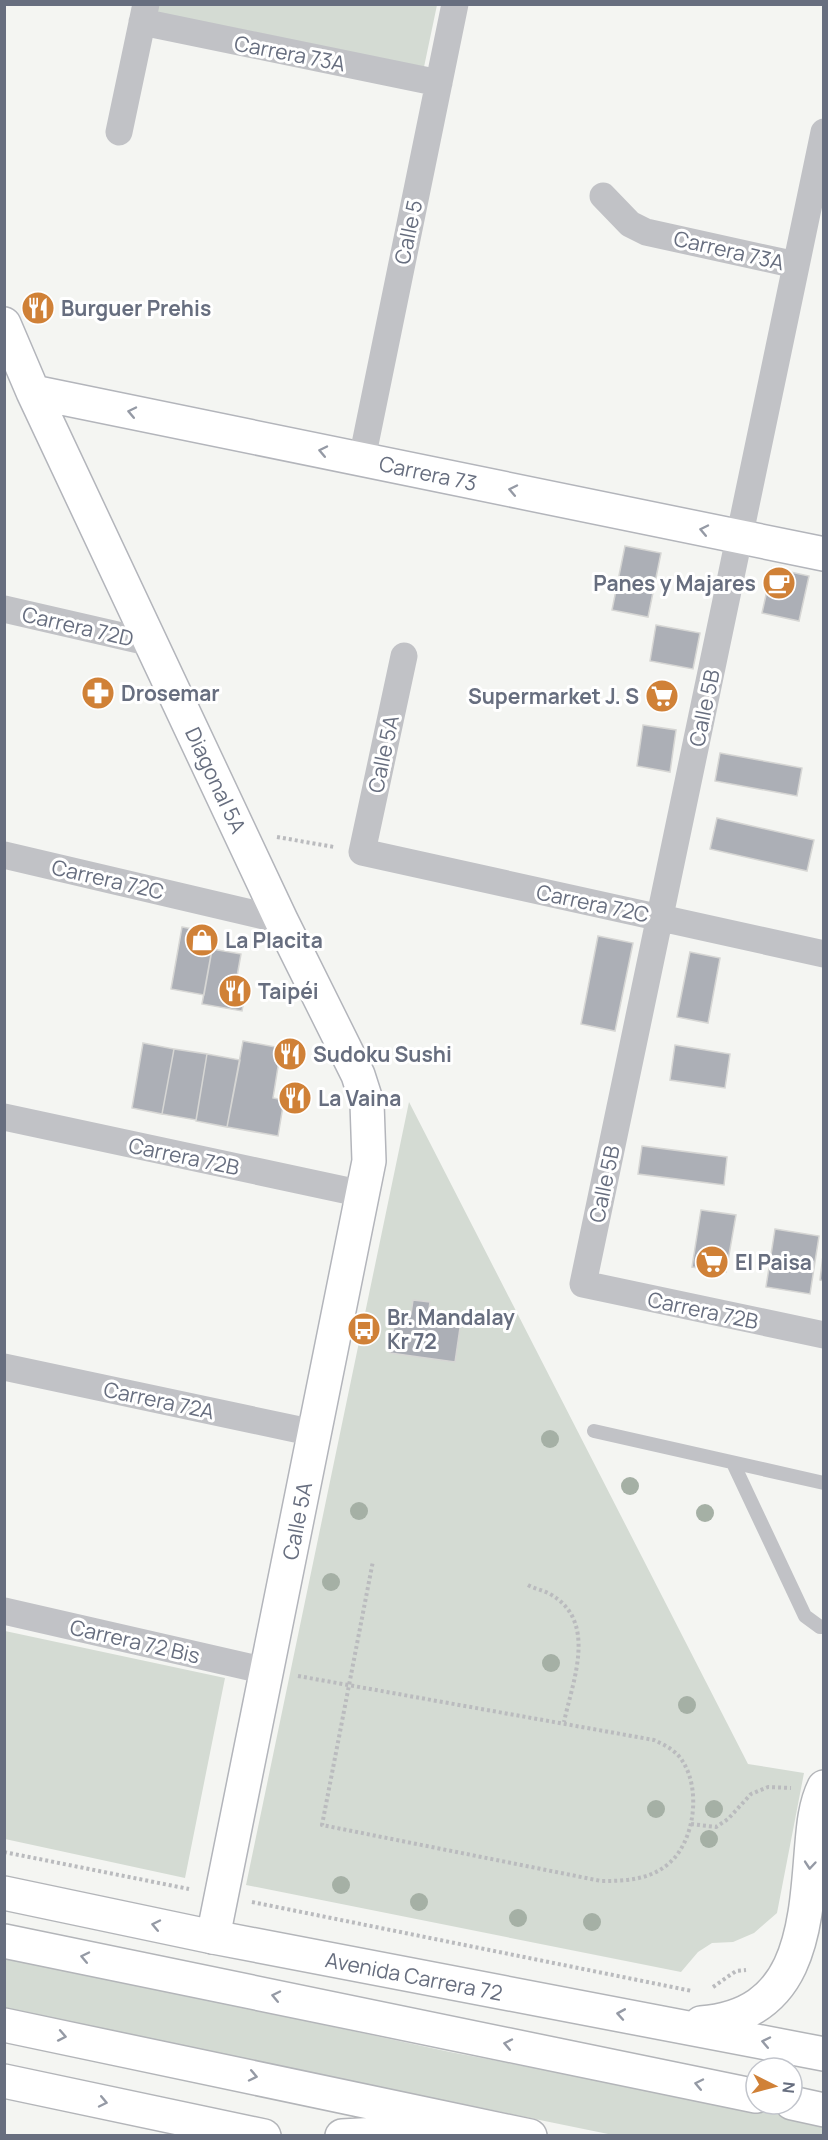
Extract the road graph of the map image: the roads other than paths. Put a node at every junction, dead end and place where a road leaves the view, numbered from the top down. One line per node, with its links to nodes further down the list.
1 (455, 4): 3 (street, Calle 5)
2 (144, 13): 3 (street, Carrera 73A); 4 (street)
3 (439, 83): 11 (street, Calle 5)
4 (119, 132)
5 (824, 132): 6 (street, Calle 5B)
6 (820, 163): 8 (street, Calle 5B)
7 (603, 196): 8 (street, Carrera 73A)
8 (796, 265): 12 (street, Calle 5B)
9 (8, 340): 10 (main road, Diagonal 5A)
10 (33, 392): 11 (main road, Carrera 73, one-way to 10); 15 (main road, Diagonal 5A)
11 (362, 459): 12 (main road, Carrera 73, one-way to 11)
12 (739, 537): 13 (main road, Carrera 73); 19 (street, Calle 5B)
13 (824, 554)
14 (4, 609): 15 (street, Carrera 72D)
15 (152, 643): 20 (main road, Diagonal 5A)
16 (404, 656): 17 (street, Calle 5A)
17 (362, 852): 19 (street, Carrera 72C)
18 (4, 855): 20 (street, Carrera 72C)
19 (660, 918): 21 (street, Carrera 72C); 25 (street, Calle 5B)
20 (281, 920): 22 (main road, Diagonal 5A)
21 (824, 954)
22 (368, 1103): 24 (main road, Calle 5A)
23 (4, 1117): 24 (street, Carrera 72B)
24 (363, 1194): 29 (main road, Calle 5A)
25 (583, 1284): 26 (street, Carrera 72B)
26 (824, 1335)
27 (4, 1367): 29 (street, Carrera 72A)
28 (594, 1431): 30 (lane)
29 (314, 1433): 34 (main road, Calle 5A)
30 (733, 1463): 31 (lane); 33 (lane)
31 (824, 1483)
32 (4, 1611): 34 (street, Carrera 72 Bis)
33 (824, 1627)
34 (266, 1671): 37 (main road, Calle 5A)
35 (822, 1790): 42 (main road, one-way to 42)
36 (4, 1893): 37 (main road, Avenida Carrera 72, one-way to 36)
37 (213, 1937): 39 (main road, Avenida Carrera 72)
38 (4, 1941): 40 (main road, one-way to 38)
39 (406, 1975): 40 (main road); 42 (main road, Avenida Carrera 72, one-way to 39)
40 (310, 2003): 45 (main road, one-way to 40)
41 (4, 2025): 48 (main road, one-way to 48)
42 (679, 2025): 43 (main road, Avenida Carrera 72, one-way to 42)
43 (824, 2054)
44 (4, 2081): 49 (main road, one-way to 49)
45 (744, 2093)
46 (804, 2106): 47 (main road)
47 (824, 2110)
48 (494, 2128): 50 (main road); 51 (main road)
49 (264, 2136)
50 (342, 2136)
51 (530, 2136)

